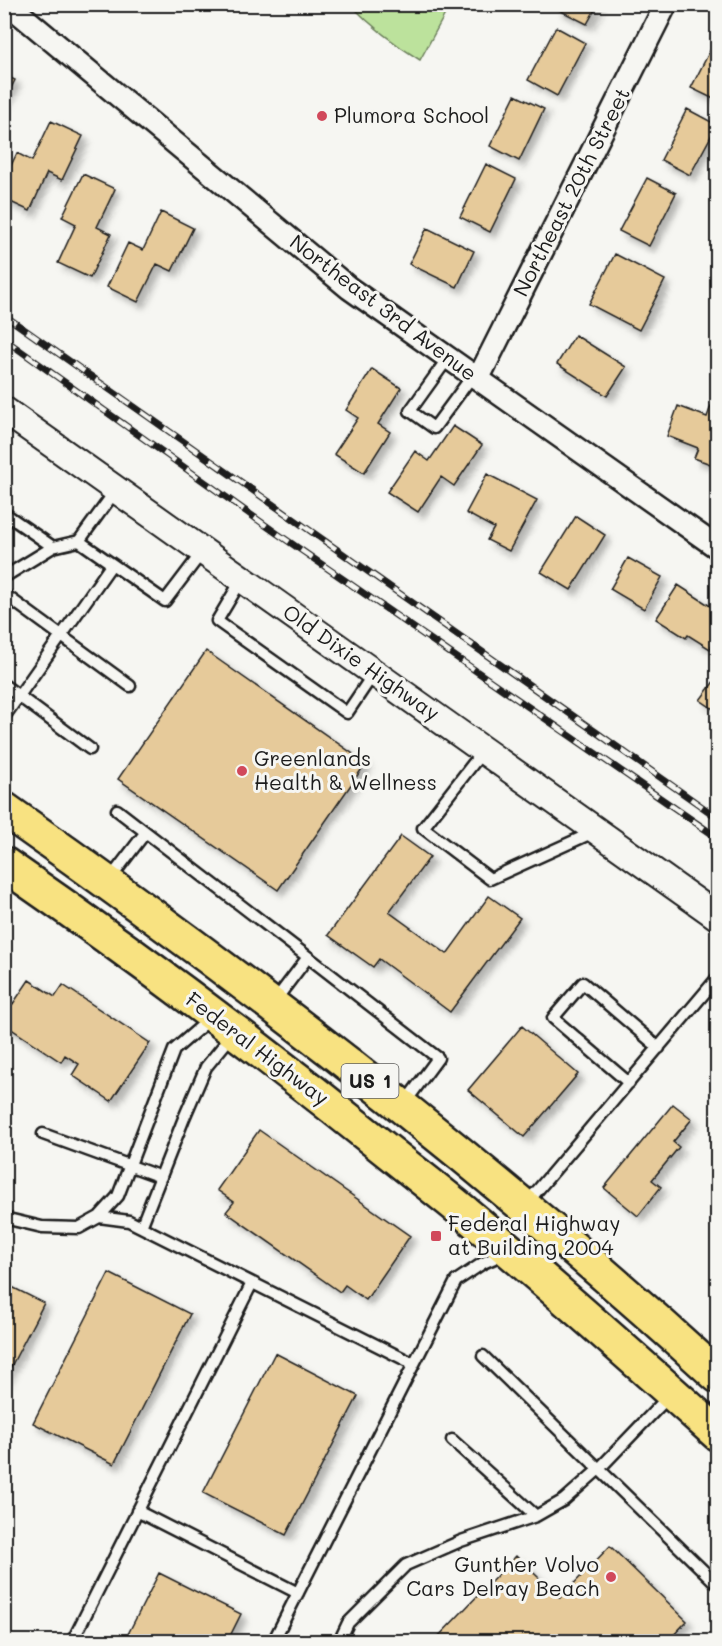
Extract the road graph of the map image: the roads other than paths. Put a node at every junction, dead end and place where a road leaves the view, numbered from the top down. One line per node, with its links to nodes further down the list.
1 (8, 4): 3 (street, Northeast 3rd Avenue)
2 (666, 4): 4 (street, Northeast 20th Street)
3 (448, 358): 4 (street, Northeast 3rd Avenue); 4 (lane)
4 (475, 377): 10 (street, Northeast 3rd Avenue)
5 (4, 410): 6 (street, Old Dixie Highway)
6 (117, 489): 8 (lane); 11 (street, Old Dixie Highway)
7 (4, 513): 9 (lane)
8 (79, 540): 9 (lane); 12 (lane)
9 (53, 548): 13 (lane)
10 (717, 548)
11 (203, 551): 12 (lane); 14 (street, Old Dixie Highway)
12 (112, 564): 16 (lane)
13 (4, 577)
14 (243, 579): 17 (street, Old Dixie Highway); 17 (lane)
15 (4, 594): 16 (lane)
16 (62, 635): 19 (lane); 20 (lane)
17 (375, 673): 23 (street, Old Dixie Highway)
18 (4, 686): 20 (lane)
19 (130, 686)
20 (19, 696): 21 (lane); 22 (lane)
21 (4, 717)
22 (90, 749)
23 (484, 751): 26 (street, Old Dixie Highway); 26 (lane)
24 (4, 809): 29 (main road, Federal Highway / US 1)
25 (117, 810): 27 (lane)
26 (596, 831): 31 (street, Old Dixie Highway)
27 (146, 833): 29 (lane); 32 (lane)
28 (4, 864): 30 (main road, Federal Highway / US 1)
29 (108, 882): 34 (main road, Federal Highway / US 1)
30 (58, 902): 34 (main road); 36 (main road, Federal Highway / US 1)
31 (717, 917)
32 (308, 957): 35 (lane); 39 (lane)
33 (717, 977): 37 (lane)
34 (236, 978): 35 (main road, Federal Highway / US 1)
35 (272, 1005): 39 (main road, Federal Highway / US 1)
36 (225, 1023): 39 (main road); 41 (lane); 42 (lane); 47 (main road, Federal Highway / US 1)
37 (658, 1047): 38 (lane); 38 (lane)
38 (629, 1083): 43 (lane)
39 (399, 1104): 43 (main road, Federal Highway / US 1)
40 (43, 1134): 41 (lane)
41 (130, 1165): 42 (lane); 44 (lane)
42 (160, 1177): 46 (lane)
43 (525, 1206): 51 (main road, Federal Highway / US 1)
44 (99, 1217): 45 (lane); 46 (lane)
45 (4, 1218)
46 (141, 1227): 48 (lane)
47 (510, 1252): 50 (lane); 52 (main road, Federal Highway / US 1)
48 (252, 1283): 50 (lane); 56 (lane)
49 (483, 1356): 55 (lane)
50 (414, 1364): 59 (lane)
51 (717, 1376)
52 (672, 1393): 53 (main road, Federal Highway / US 1); 55 (lane)
53 (717, 1434)
54 (452, 1440): 57 (lane)
55 (599, 1469): 57 (lane); 58 (lane)
56 (137, 1511): 59 (lane); 60 (lane)
57 (536, 1516): 62 (lane)
58 (717, 1586)
59 (298, 1593): 61 (lane)
60 (72, 1641)
61 (273, 1641)
62 (339, 1641)

